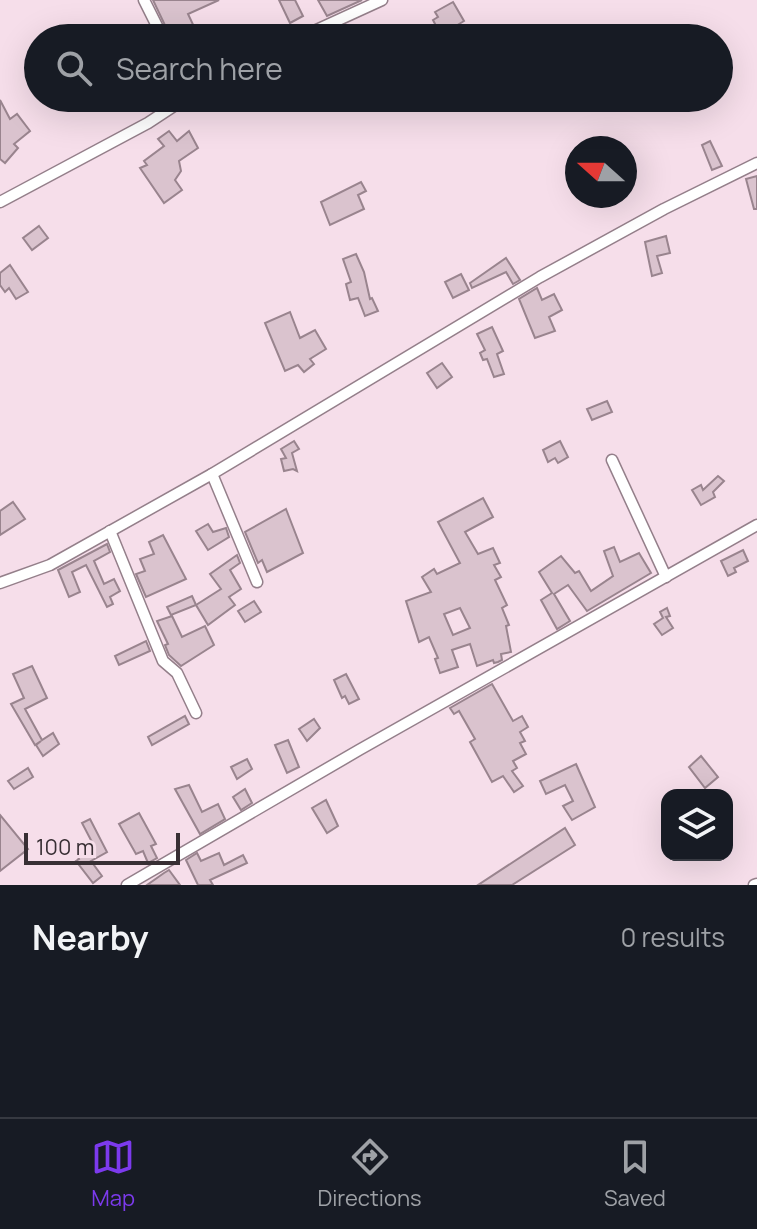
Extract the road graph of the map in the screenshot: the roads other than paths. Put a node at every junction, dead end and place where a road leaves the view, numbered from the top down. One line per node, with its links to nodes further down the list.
1 (144, 0): 3 (street)
2 (382, 0): 4 (street)
3 (156, 24)
4 (330, 24)
5 (165, 112): 7 (street)
6 (757, 163): 9 (street)
7 (0, 202)
8 (612, 460): 12 (street)
9 (212, 474): 11 (street); 13 (street)
10 (757, 525): 12 (street)
11 (110, 531): 14 (street); 15 (street)
12 (666, 577): 16 (street)
13 (257, 582)
14 (0, 583)
15 (196, 713)
16 (127, 885)

